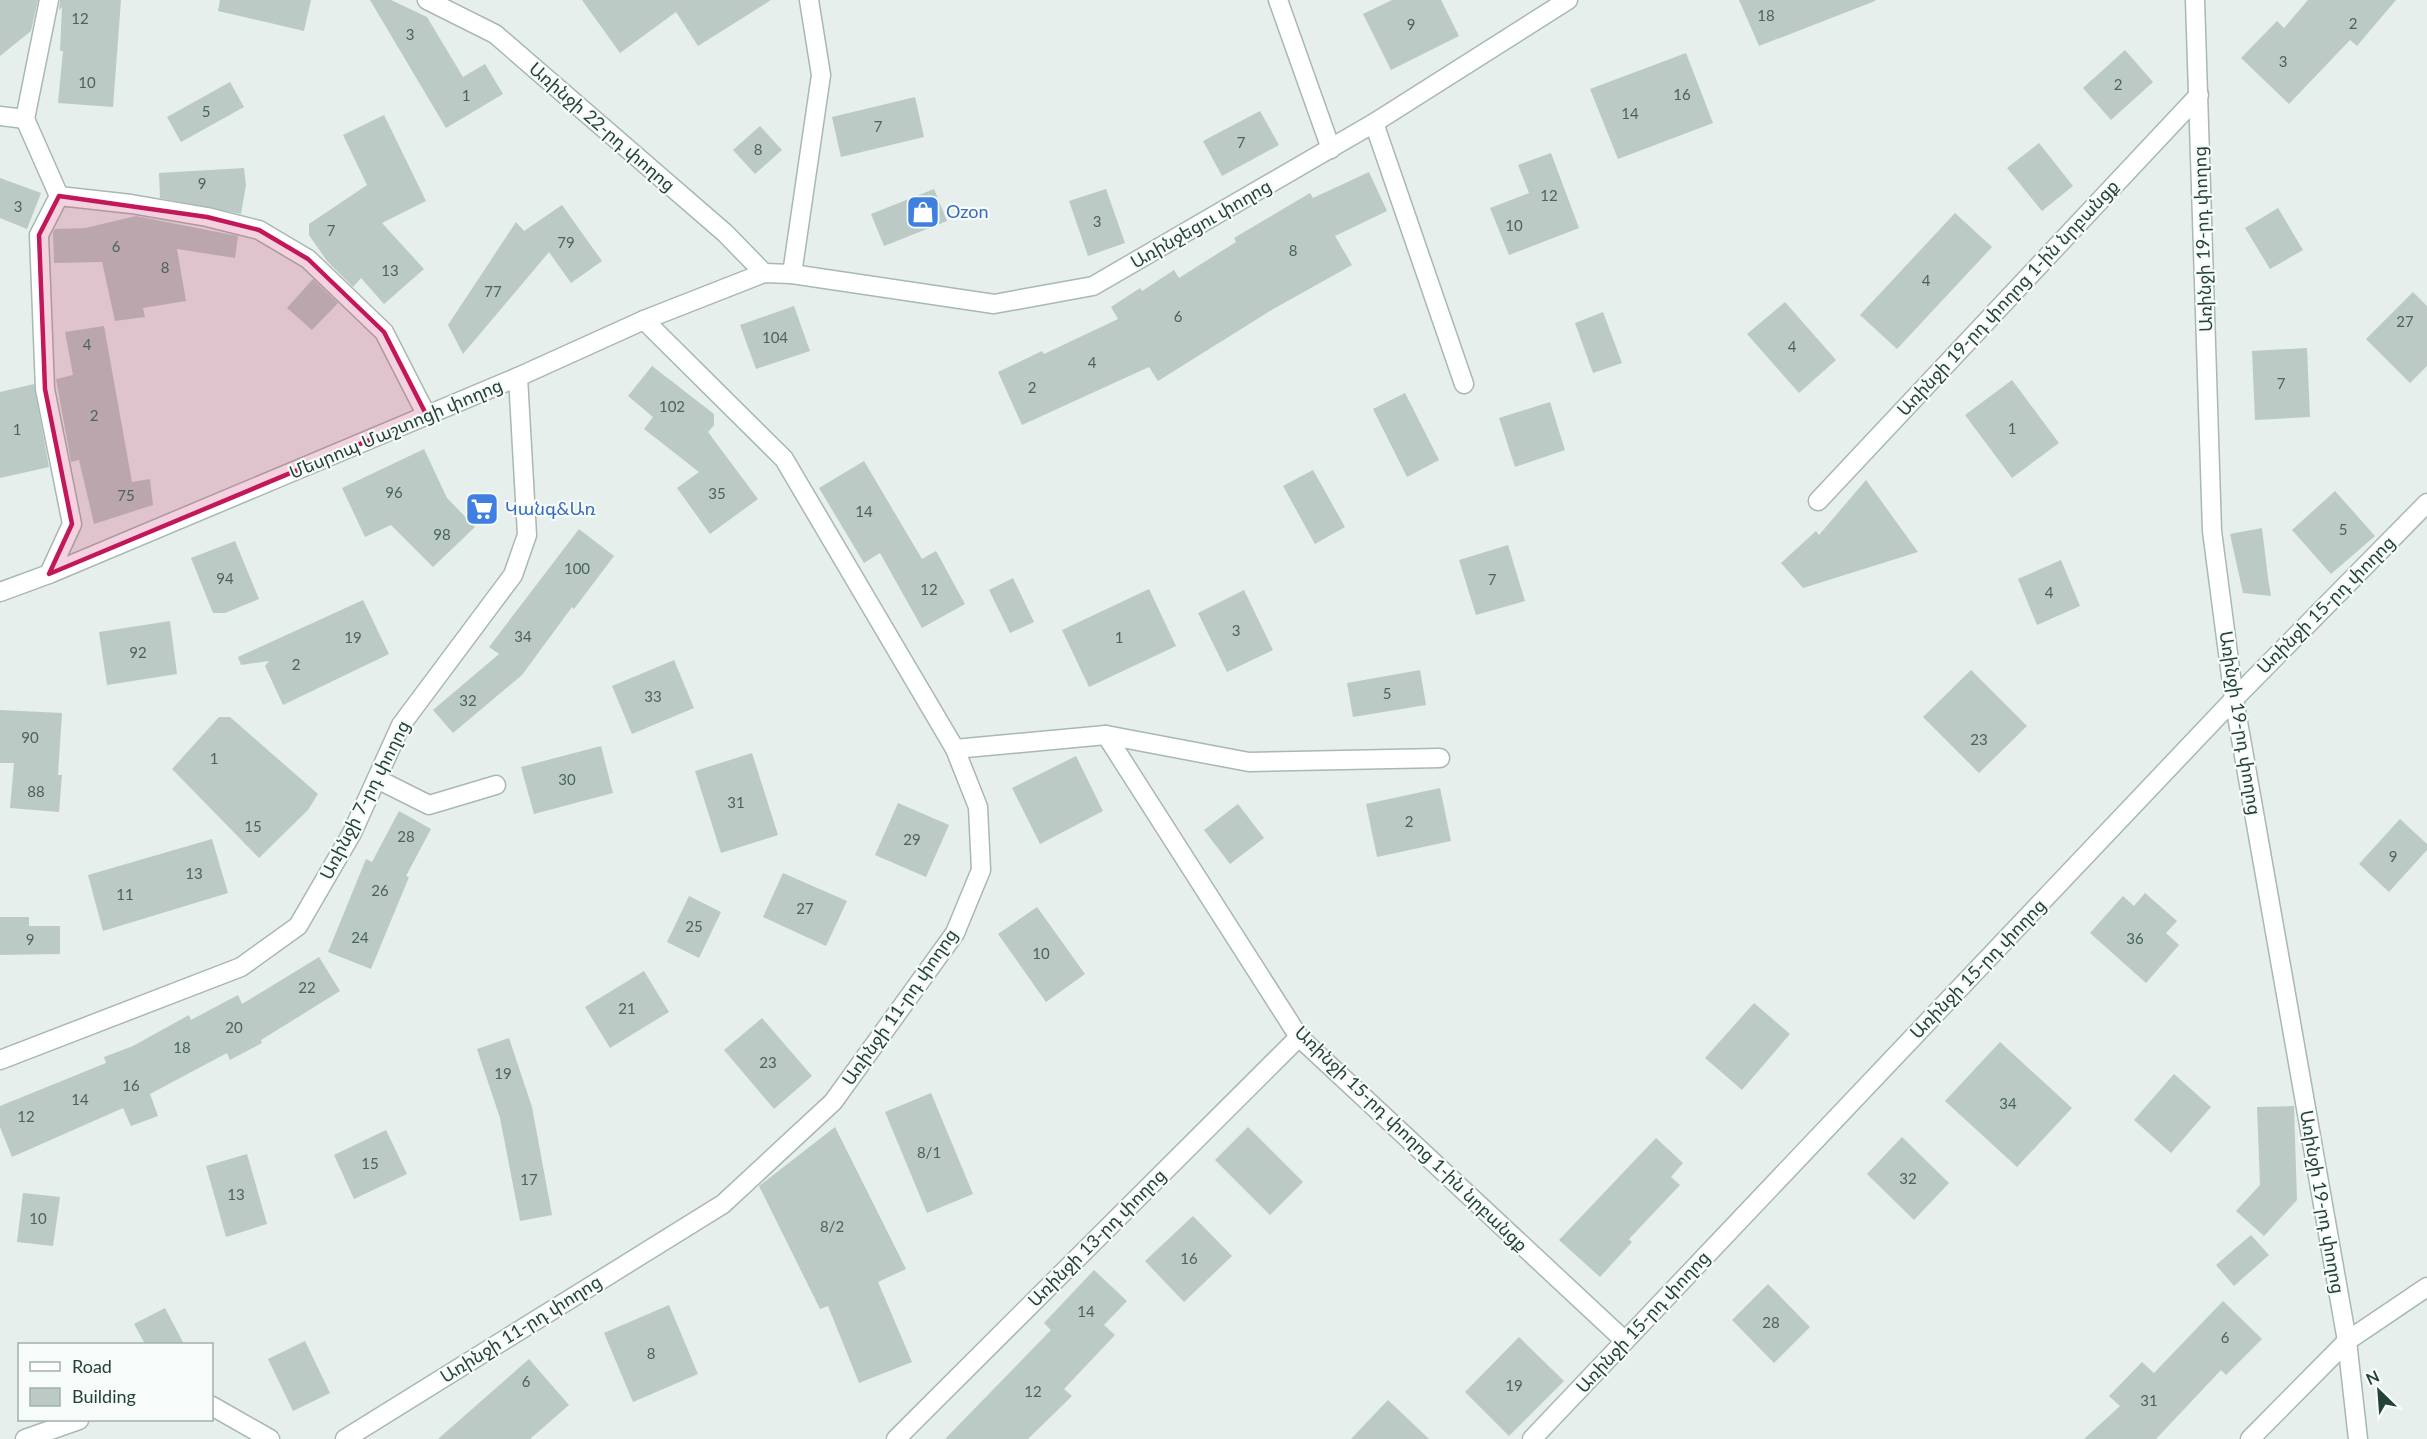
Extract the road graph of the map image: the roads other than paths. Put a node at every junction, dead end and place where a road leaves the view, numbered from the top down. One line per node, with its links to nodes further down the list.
1 (49, 0): 9 (street)
2 (427, 0): 13 (street, Առինջի 22-րդ փողոց)
3 (809, 0): 14 (street)
4 (1278, 0): 11 (street)
5 (1568, 0): 10 (street, Առինջեցու փողոց)
6 (2195, 0): 7 (street, Առինջի 19-րդ փողոց)
7 (2199, 95): 19 (street, Առինջի 19-րդ փողոց 1-ին նրբանցք); 23 (street, Առինջի 19-րդ փողոց)
8 (0, 116): 9 (street)
9 (25, 119): 12 (street)
10 (1374, 123): 11 (street, Առինջեցու փողոց); 17 (street)
11 (1331, 149): 14 (street, Առինջեցու փողոց)
12 (59, 196): 18 (street); 21 (street)
13 (764, 273): 14 (street, Մեսրոպ Մաշտոցի փողոց); 15 (street, Մեսրոպ Մաշտոցի փողոց)
14 (792, 274)
15 (644, 320): 16 (street, Մեսրոպ Մաշտոցի փողոց); 25 (street, Առինջի 11-րդ փողոց)
16 (518, 377): 18 (street, Մեսրոպ Մաշտոցի փողոց); 27 (street, Առինջի 7-րդ փողոց)
17 (1464, 384)
18 (427, 416): 21 (street, Մեսրոպ Մաշտոցի փողոց)
19 (1818, 501)
20 (2427, 503): 23 (street, Առինջի 15-րդ փողոց)
21 (49, 574): 22 (street, Մեսրոպ Մաշտոցի փողոց)
22 (0, 592)
23 (2234, 699): 32 (street, Առինջի 15-րդ փողոց); 33 (street, Առինջի 19-րդ փողոց)
24 (1106, 735): 25 (street); 26 (street); 29 (street, Առինջի 15-րդ փողոց 1-ին նրբանցք)
25 (955, 749): 38 (street, Առինջի 11-րդ փողոց)
26 (1440, 758)
27 (376, 779): 28 (street); 30 (street, Առինջի 7-րդ փողոց)
28 (496, 785)
29 (1299, 1037): 32 (street, Առինջի 15-րդ փողոց 1-ին նրբանցք); 39 (street, Առինջի 13-րդ փողոց)
30 (0, 1060)
31 (2427, 1287): 33 (street)
32 (1624, 1341): 40 (street, Առինջի 15-րդ փողոց)
33 (2347, 1341): 41 (street); 42 (street, Առինջի 19-րդ փողոց)
34 (213, 1407): 37 (street)
35 (74, 1421): 36 (street)
36 (25, 1439)
37 (270, 1439)
38 (345, 1439)
39 (896, 1439)
40 (1532, 1439)
41 (2250, 1439)
42 (2358, 1439)

